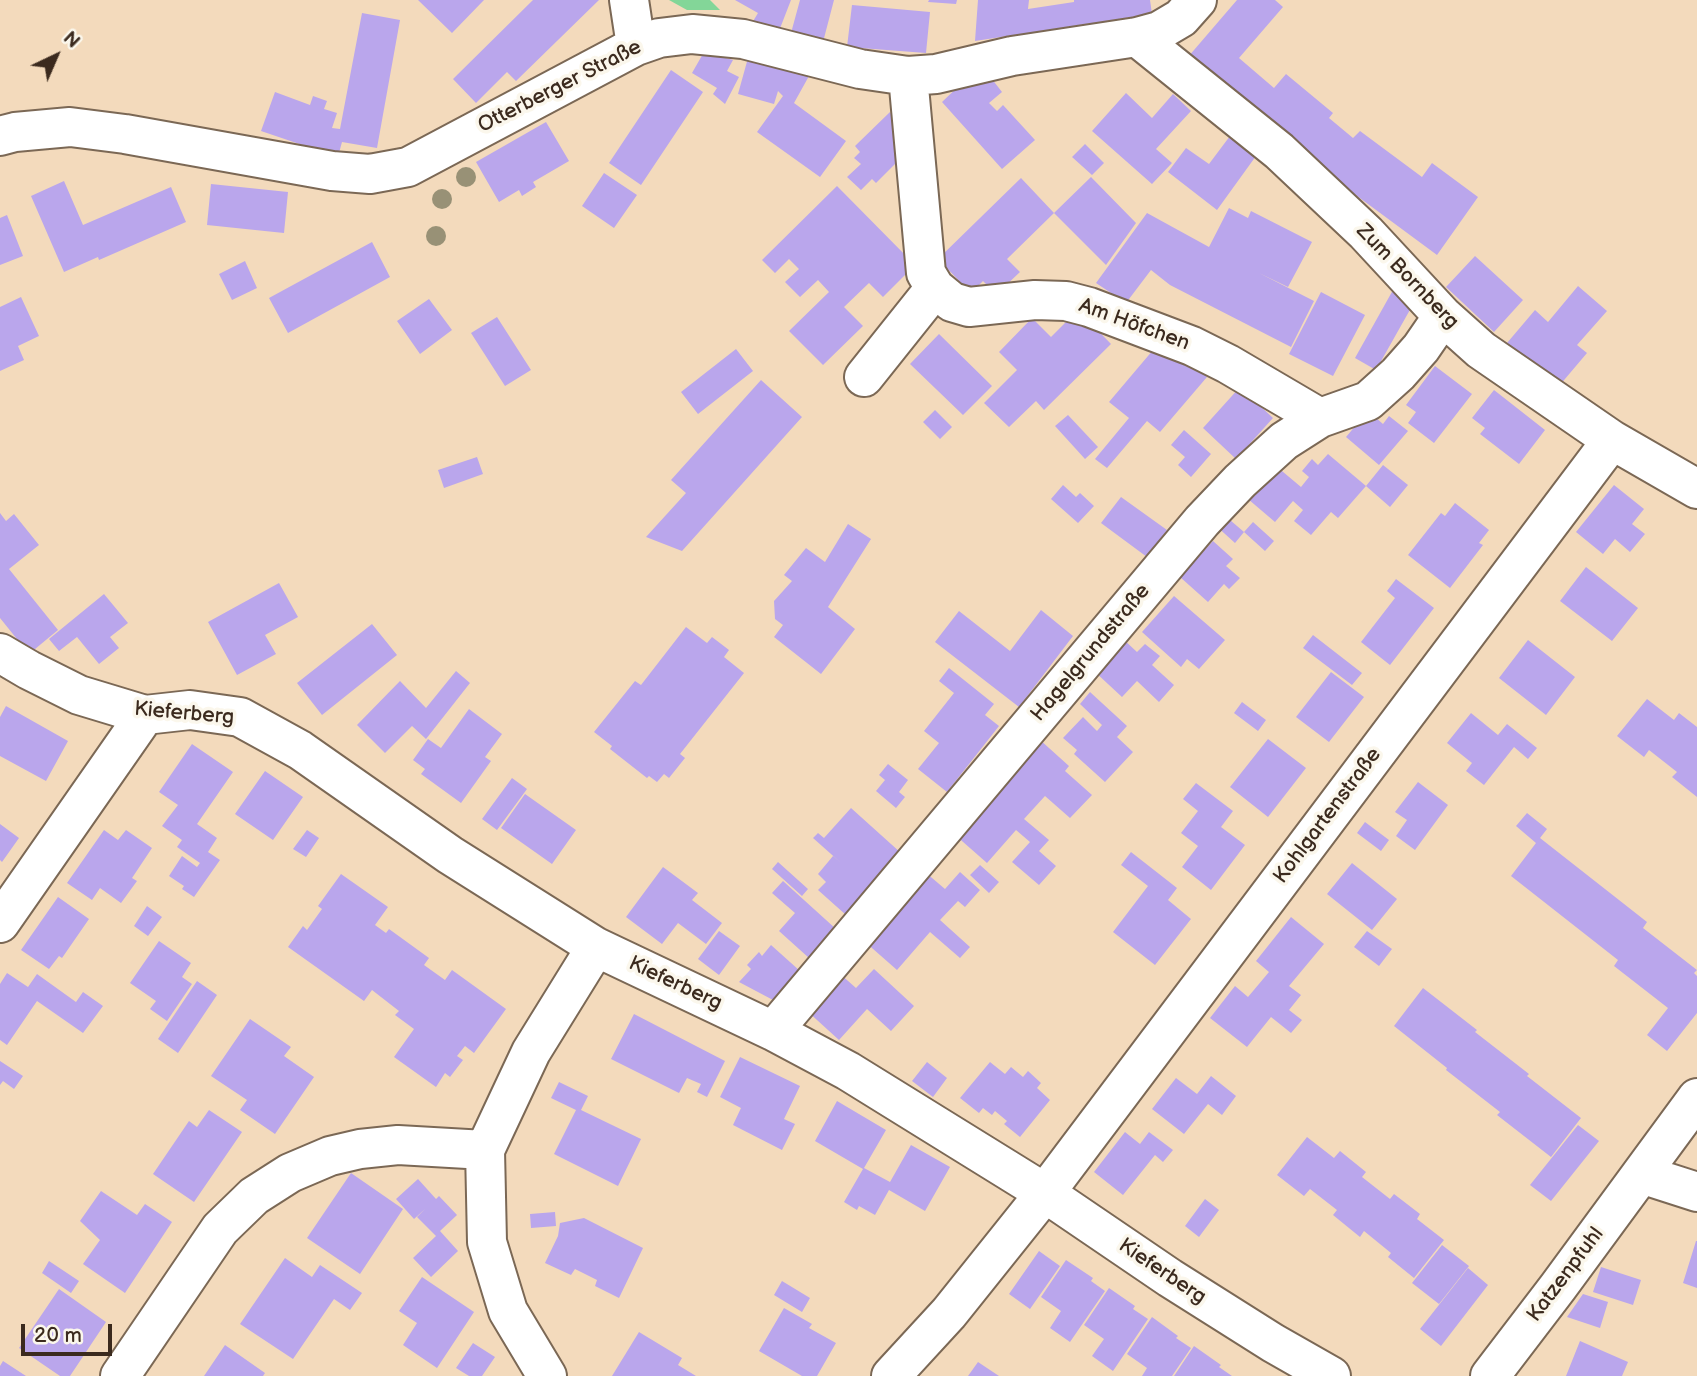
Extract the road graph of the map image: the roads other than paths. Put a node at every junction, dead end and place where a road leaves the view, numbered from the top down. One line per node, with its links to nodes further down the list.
1 (629, 0): 4 (street)
2 (1197, 0): 3 (street, Otterberger Straße)
3 (1137, 37): 5 (street, Otterberger Straße); 8 (street, Zum Bornberg)
4 (636, 46): 5 (street, Otterberger Straße); 6 (street, Otterberger Straße)
5 (908, 76): 7 (street)
6 (5, 129)
7 (935, 288): 9 (street); 10 (street, Am Höfchen)
8 (1443, 316): 10 (street, Hagelgrundstraße); 11 (street, Zum Bornberg)
9 (864, 377)
10 (1320, 418): 17 (street, Hagelgrundstraße)
11 (1612, 440): 12 (street, Zum Bornberg); 22 (street, Kohlgartenstraße)
12 (1697, 489)
13 (0, 653): 14 (street, Kieferberg)
14 (145, 715): 15 (street); 16 (street, Kieferberg)
15 (0, 923)
16 (596, 947): 17 (street, Kieferberg); 19 (street)
17 (773, 1031): 22 (street, Kieferberg)
18 (1697, 1098): 20 (street, Katzenpfuhl)
19 (485, 1150): 23 (street); 24 (street)
20 (1641, 1174): 21 (street); 27 (street, Katzenpfuhl)
21 (1697, 1192)
22 (1045, 1193): 25 (street, Kohlgartenstraße); 26 (street, Kieferberg)
23 (120, 1376)
24 (547, 1376)
25 (891, 1376)
26 (1331, 1376)
27 (1490, 1376)

